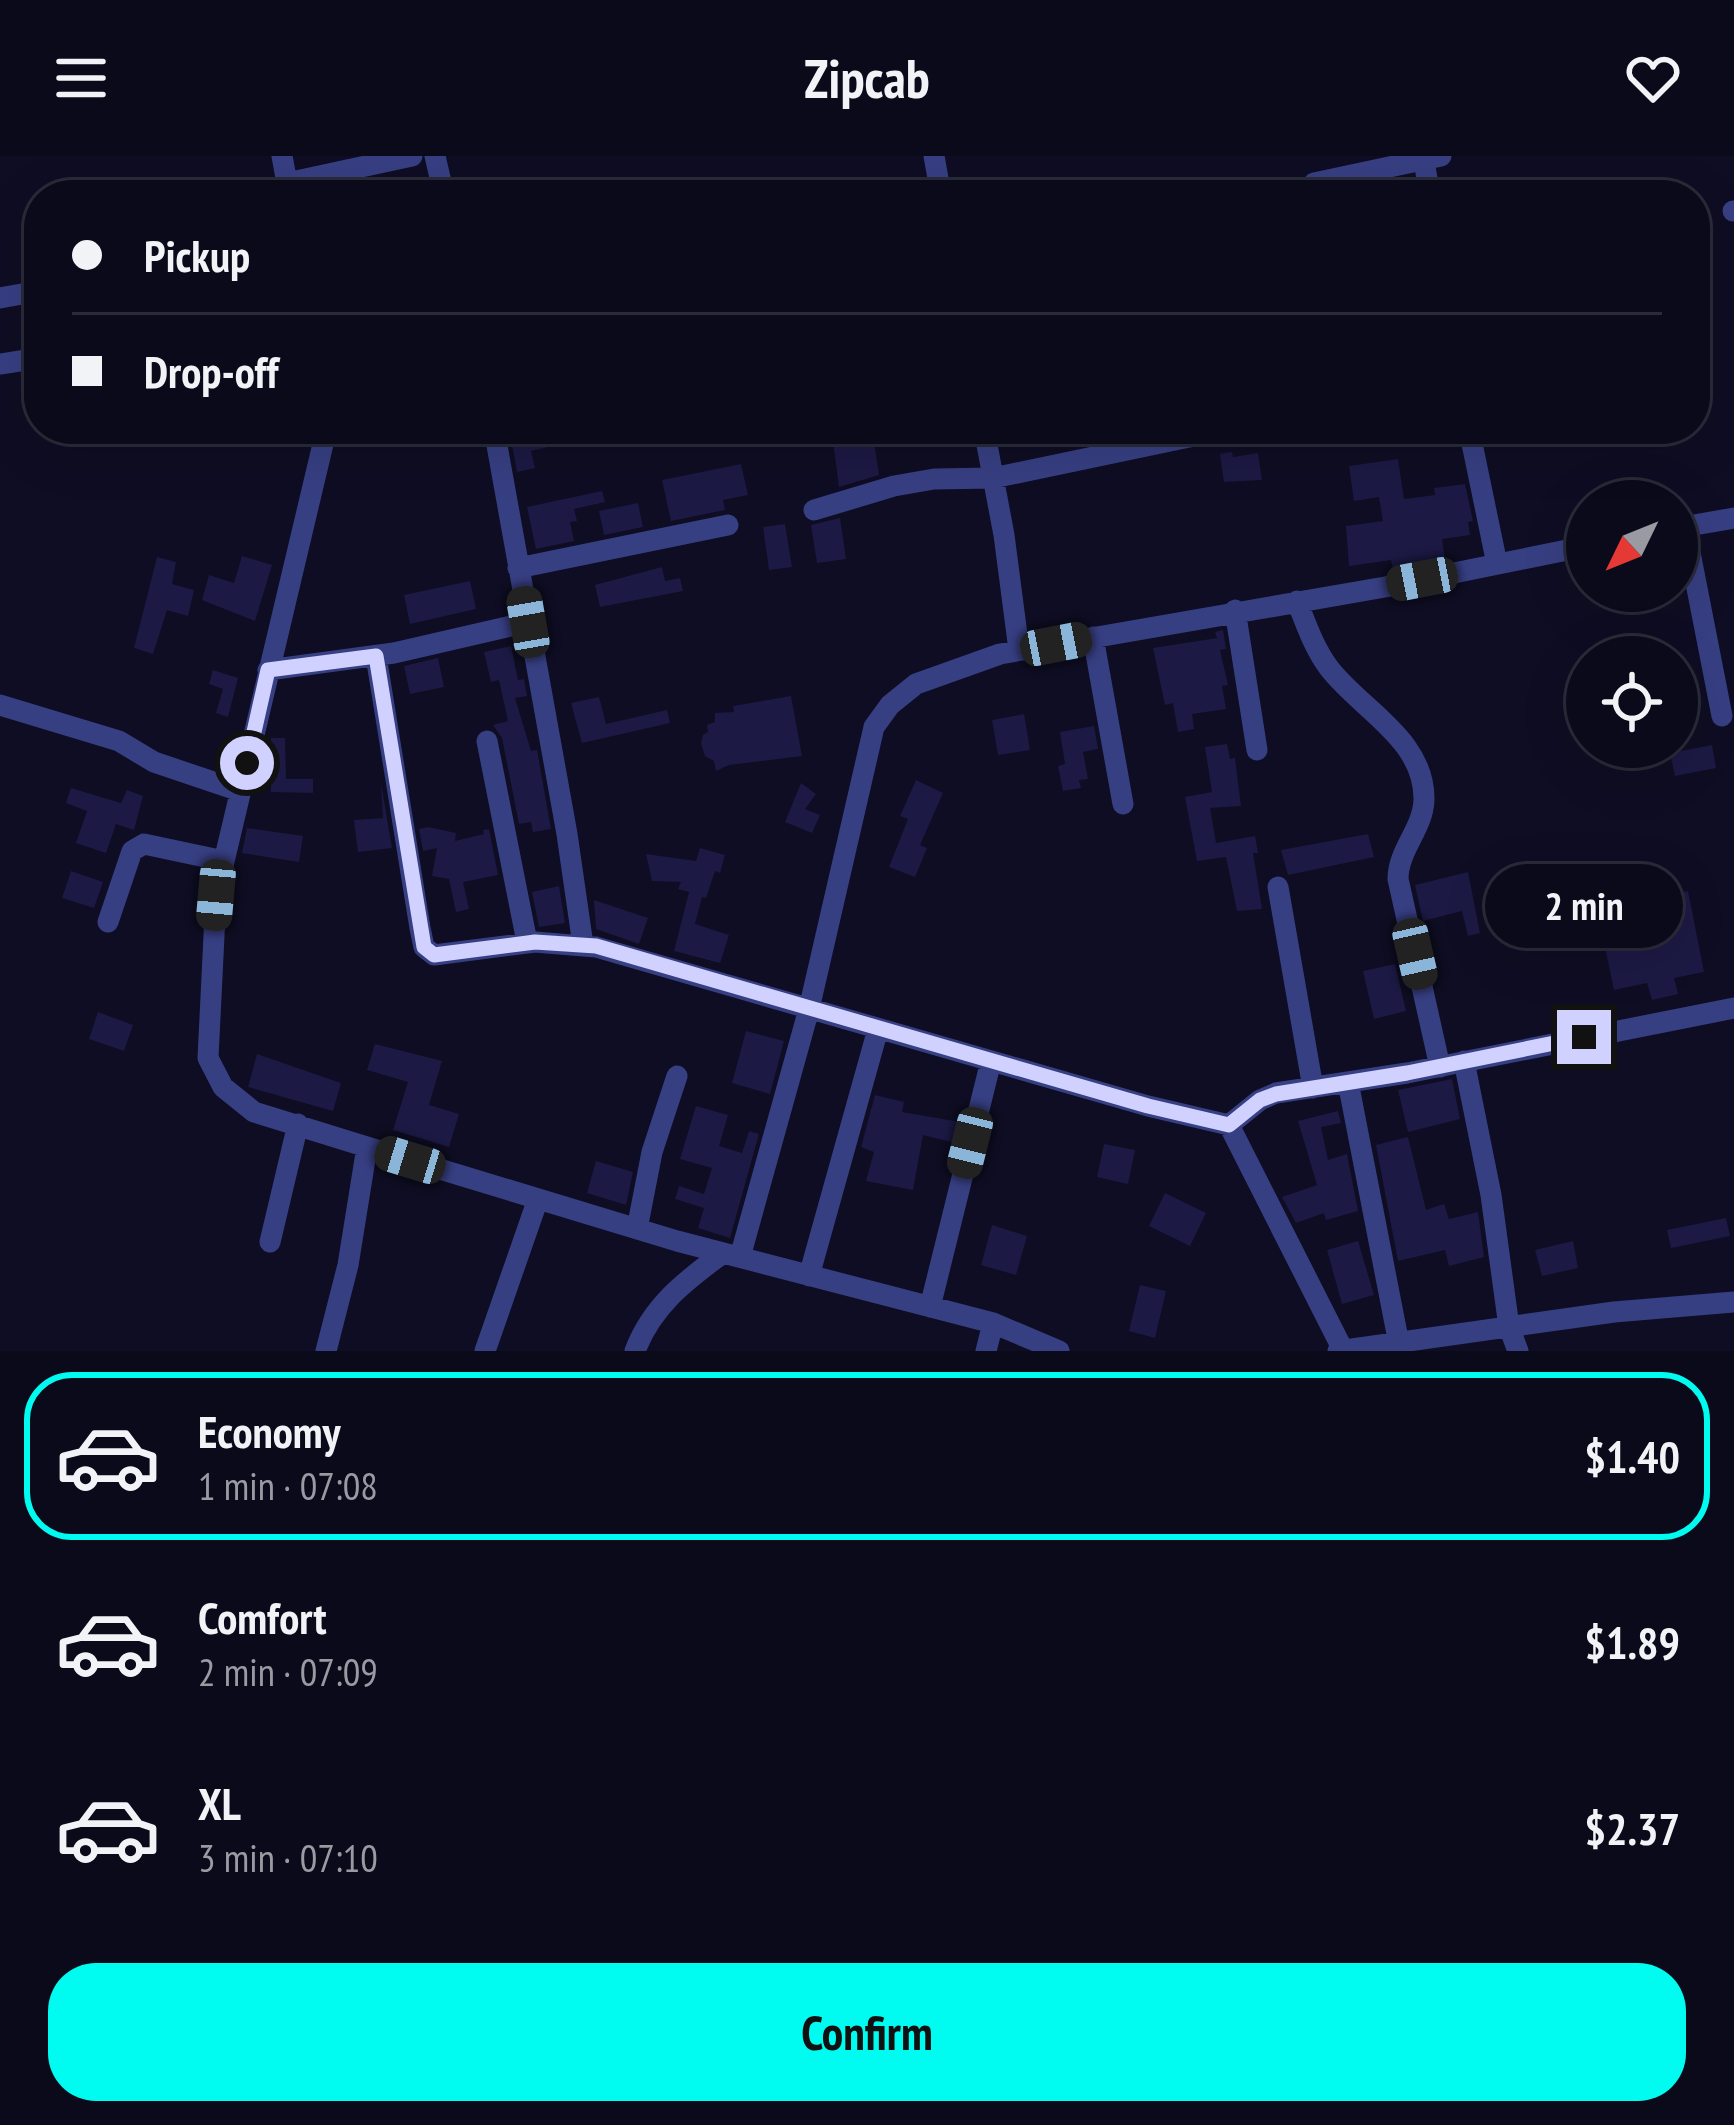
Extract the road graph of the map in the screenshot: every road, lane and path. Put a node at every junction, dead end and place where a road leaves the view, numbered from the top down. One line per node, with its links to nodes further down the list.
1 (412, 156): 3 (street)
2 (1429, 157): 4 (street)
3 (329, 180)
4 (1327, 180)
5 (322, 444): 25 (street)
6 (497, 444): 17 (street)
7 (987, 444): 10 (street)
8 (1157, 444): 10 (street)
9 (1472, 444): 16 (street)
10 (993, 478): 11 (street); 23 (street)
11 (814, 510)
12 (1734, 518): 14 (street)
13 (728, 525): 17 (street)
14 (1698, 525)
15 (1566, 550): 16 (street)
16 (1497, 564): 18 (street)
17 (518, 568): 21 (street)
18 (1297, 601): 20 (street); 42 (street)
19 (1698, 606): 27 (street)
20 (1235, 610): 22 (street); 29 (street)
21 (528, 622): 24 (street); 36 (street)
22 (1093, 637): 23 (street); 31 (street)
23 (1019, 650): 38 (street)
24 (376, 656): 25 (street); 35 (street)
25 (268, 670): 30 (street)
26 (0, 705): 30 (street)
27 (1722, 716)
28 (488, 741): 35 (street)
29 (1258, 750)
30 (240, 791): 32 (street)
31 (1123, 805)
32 (224, 861): 34 (street); 46 (street)
33 (1278, 887): 45 (street)
34 (108, 922)
35 (527, 942): 36 (street)
36 (583, 945): 38 (street)
37 (1734, 1008): 41 (street)
38 (809, 1009): 39 (street); 52 (street)
39 (878, 1029): 40 (street); 53 (street)
40 (991, 1061): 47 (street); 55 (street)
41 (1464, 1061): 42 (street); 57 (street)
42 (1440, 1066): 44 (street)
43 (677, 1076): 50 (street)
44 (1348, 1082): 45 (street); 58 (street)
45 (1312, 1088): 47 (street)
46 (298, 1124): 48 (street); 51 (street)
47 (1229, 1125): 59 (street)
48 (367, 1148): 49 (street); 60 (street)
49 (538, 1199): 50 (street); 61 (street)
50 (637, 1229): 52 (street)
51 (270, 1242)
52 (731, 1255): 53 (street); 62 (street)
53 (809, 1276): 55 (street)
54 (1734, 1302): 57 (street)
55 (930, 1307): 56 (street)
56 (993, 1323): 63 (street); 64 (street)
57 (1509, 1328): 58 (street); 65 (street)
58 (1399, 1344): 59 (street)
59 (1341, 1350)
60 (326, 1351)
61 (484, 1351)
62 (634, 1351)
63 (986, 1351)
64 (1059, 1351)
65 (1518, 1351)

